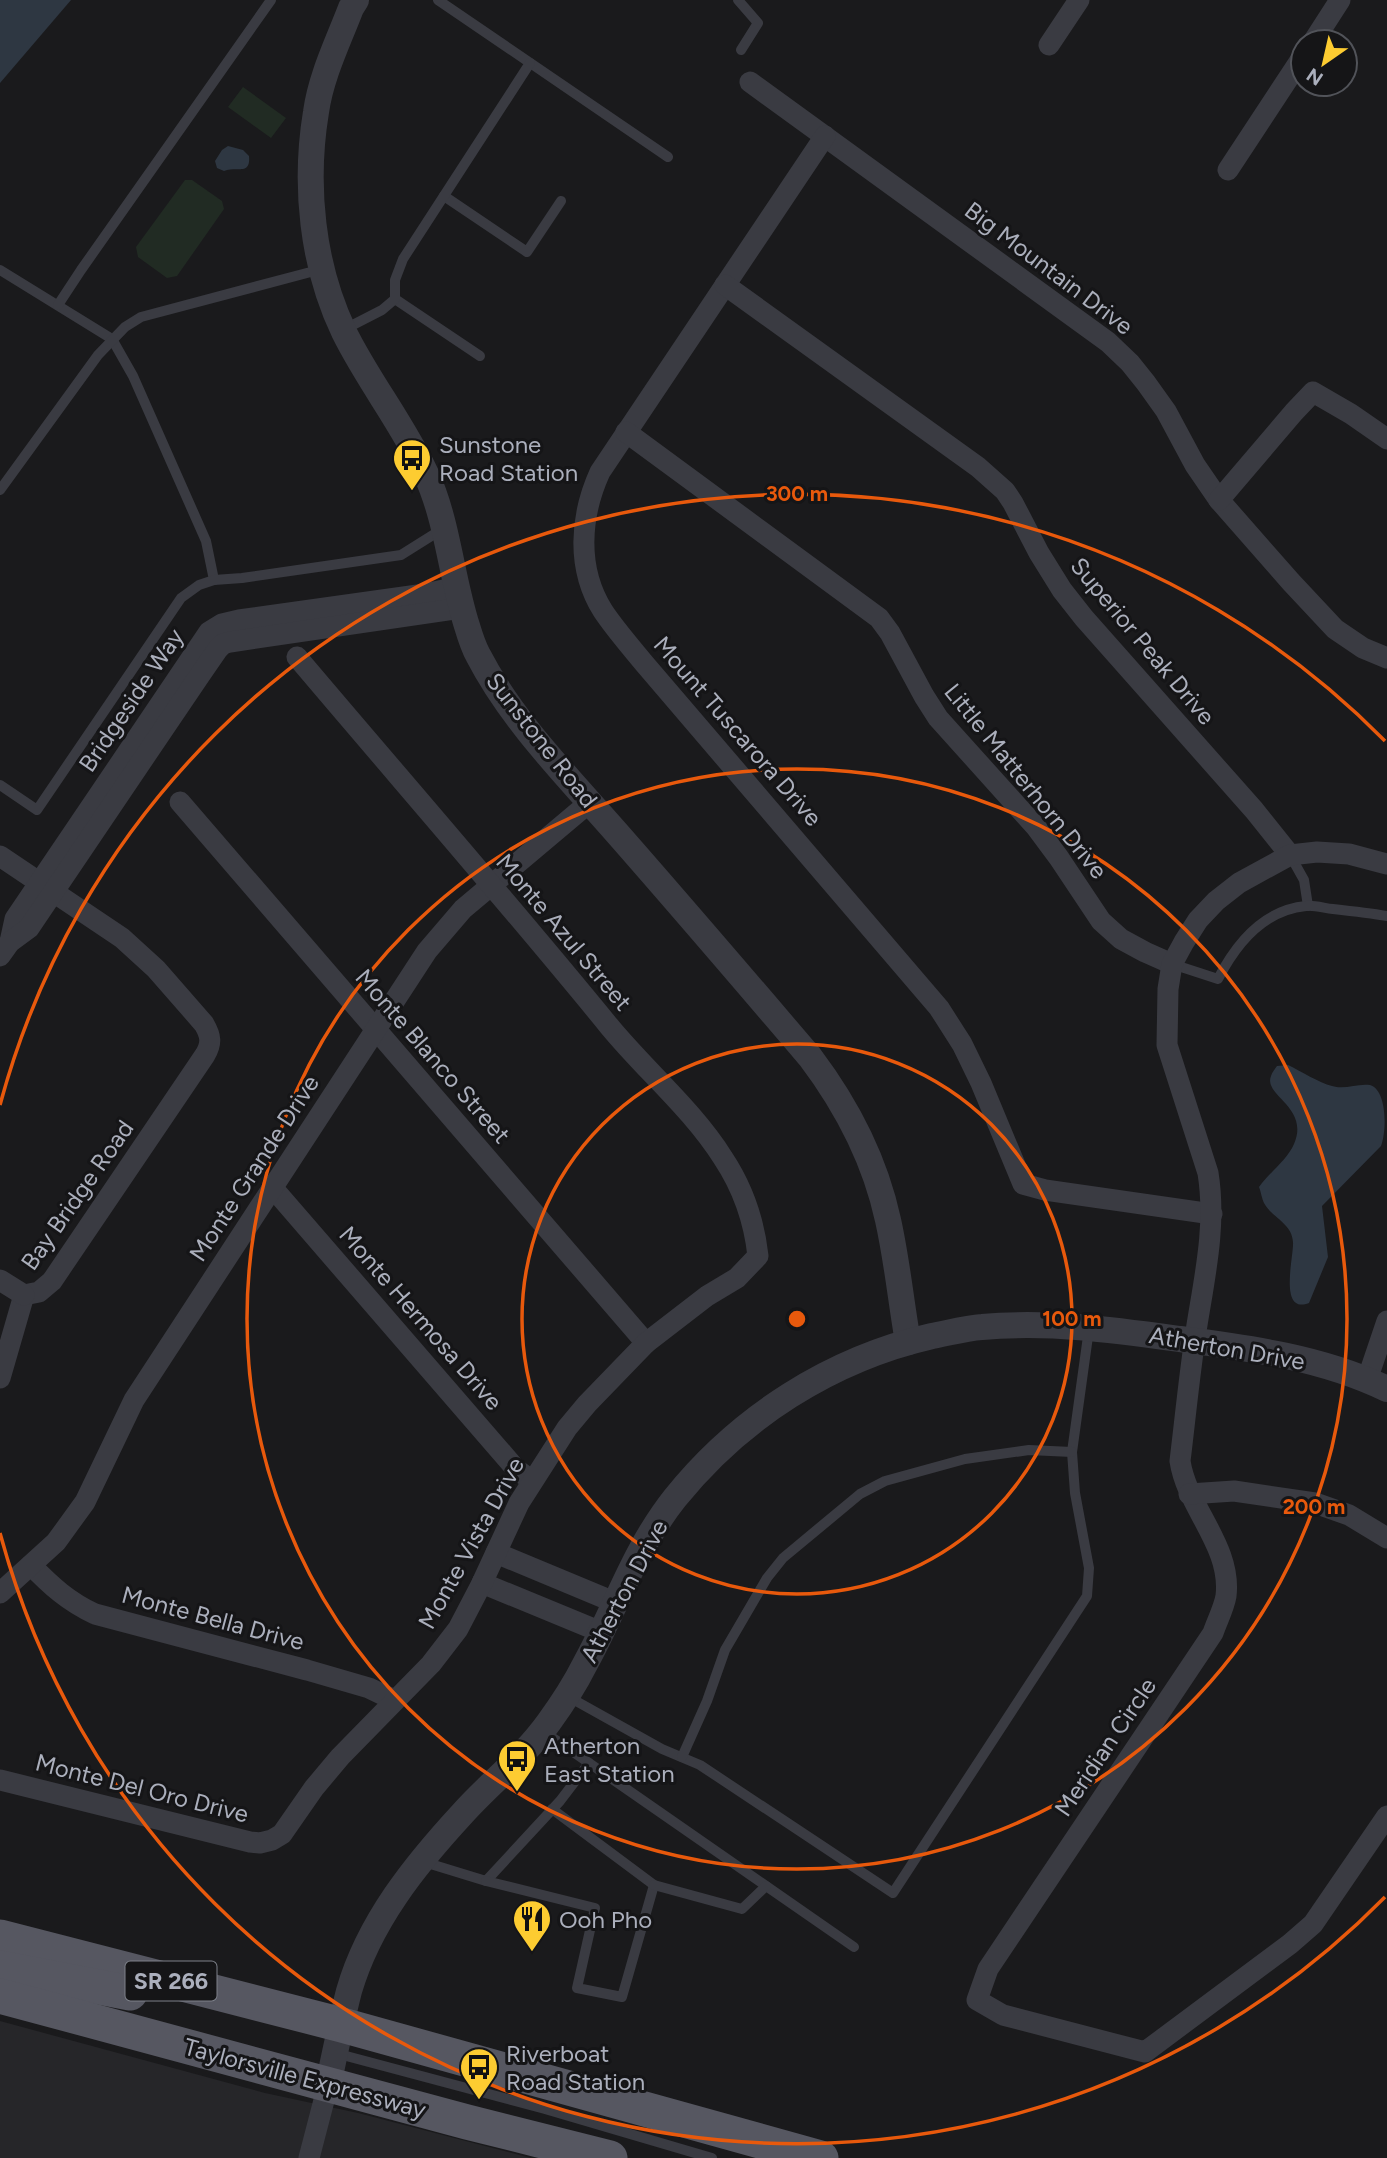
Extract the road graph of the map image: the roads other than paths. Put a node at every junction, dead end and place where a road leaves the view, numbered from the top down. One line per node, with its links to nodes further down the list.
1 (271, 0): 22 (lane)
2 (438, 0): 10 (lane)
3 (738, 0): 9 (lane)
4 (1079, 0): 8 (street)
5 (1340, 0): 7 (street)
6 (349, 3): 18 (street, Sunstone Road)
7 (1321, 28)
8 (1049, 45)
9 (741, 50)
10 (530, 63): 14 (lane); 16 (lane)
11 (1289, 78): 15 (street)
12 (750, 82): 13 (street, Big Mountain Drive)
13 (825, 136): 20 (street, Mount Tuscarora Drive); 29 (street, Big Mountain Drive)
14 (667, 157)
15 (1228, 170)
16 (444, 196): 17 (lane); 21 (lane)
17 (561, 201)
18 (322, 269): 23 (street, Sunstone Road); 24 (lane)
19 (0, 270): 22 (lane)
20 (725, 285): 26 (street, Mount Tuscarora Drive); 38 (street, Superior Peak Drive)
21 (395, 299): 23 (lane); 25 (lane)
22 (58, 305): 24 (lane)
23 (343, 330): 30 (street, Sunstone Road)
24 (112, 339): 28 (lane); 31 (lane)
25 (480, 356)
26 (626, 432): 46 (street, Little Matterhorn Drive); 49 (street, Mount Tuscarora Drive)
27 (1387, 439): 29 (street)
28 (0, 490)
29 (1219, 500): 34 (street, Big Mountain Drive)
30 (445, 527): 31 (lane); 32 (street, Sunstone Road)
31 (214, 580): 35 (lane)
32 (459, 597): 37 (street, Sunstone Road); 42 (street, Bridgeside Way)
33 (297, 657): 41 (street, Monte Azul Street)
34 (1387, 658)
35 (0, 785)
36 (180, 802): 47 (street, Monte Blanco Street)
37 (590, 802): 41 (street, Monte Grande Drive); 56 (street, Sunstone Road)
38 (1290, 855): 40 (street); 43 (lane); 46 (street)
39 (0, 856): 42 (street)
40 (1387, 864)
41 (490, 885): 47 (street, Monte Grande Drive); 50 (street, Monte Azul Street)
42 (46, 887): 45 (street, Bridgeside Way); 52 (street, Bay Bridge Road)
43 (1308, 906): 44 (lane); 46 (lane)
44 (1387, 916)
45 (5, 949)
46 (1172, 964): 49 (street, Meridian Circle)
47 (376, 1031): 48 (street, Monte Grande Drive); 57 (street, Monte Blanco Street)
48 (272, 1187): 61 (street, Monte Hermosa Drive); 65 (street, Monte Grande Drive)
49 (1212, 1214): 55 (street, Meridian Circle)
50 (758, 1256): 57 (street, Monte Vista Drive)
51 (0, 1280): 52 (street)
52 (24, 1295): 58 (street, Bay Bridge Road)
53 (1387, 1321): 59 (street)
54 (1090, 1326): 55 (street, Atherton Drive); 56 (street, Atherton Drive); 60 (lane)
55 (1195, 1341): 59 (street, Atherton Drive); 62 (street, Meridian Circle)
56 (908, 1342): 68 (street, Atherton Drive)
57 (646, 1343): 61 (street, Monte Vista Drive)
58 (0, 1378)
59 (1377, 1384)
60 (1072, 1452): 73 (lane); 73 (lane)
61 (532, 1481): 64 (street, Monte Vista Drive)
62 (1189, 1494): 63 (street); 77 (street, Meridian Circle)
63 (1387, 1538)
64 (496, 1553): 66 (street, Monte Vista Drive); 68 (street)
65 (31, 1565): 67 (street, Monte Grande Drive); 71 (street, Monte Bella Drive)
66 (482, 1583): 69 (street); 71 (street, Monte Vista Drive)
67 (0, 1593)
68 (614, 1602): 69 (street, Atherton Drive)
69 (601, 1632): 70 (street, Atherton Drive)
70 (568, 1696): 72 (street, Atherton Drive); 73 (lane)
71 (394, 1700): 78 (street, Monte Vista Drive)
72 (542, 1731): 74 (lane); 79 (street, Atherton Drive)
73 (682, 1757)
74 (589, 1763): 76 (lane); 82 (lane)
75 (0, 1780): 78 (street, Monte Del Oro Drive)
76 (552, 1809): 80 (lane); 81 (lane)
77 (1387, 1816)
78 (272, 1840)
79 (421, 1861): 80 (lane); 87 (street, Atherton Drive)
80 (486, 1881): 81 (lane)
81 (654, 1885): 82 (lane)
82 (766, 1885): 84 (lane)
83 (0, 1937): 87 (main road, Taylorsville Expressway / SR 266)
84 (854, 1947)
85 (0, 1968): 87 (main road)
86 (0, 1996): 87 (main road, Taylorsville Expressway / SR 266)
87 (335, 2054): 88 (main road, Taylorsville Expressway / SR 266); 89 (street); 90 (main road, Taylorsville Expressway / SR 266); 91 (lane)
88 (752, 2140): 92 (lane); 93 (main road, Taylorsville Expressway / SR 266)
89 (309, 2158)
90 (610, 2158)
91 (712, 2158)
92 (800, 2158)
93 (821, 2158)

